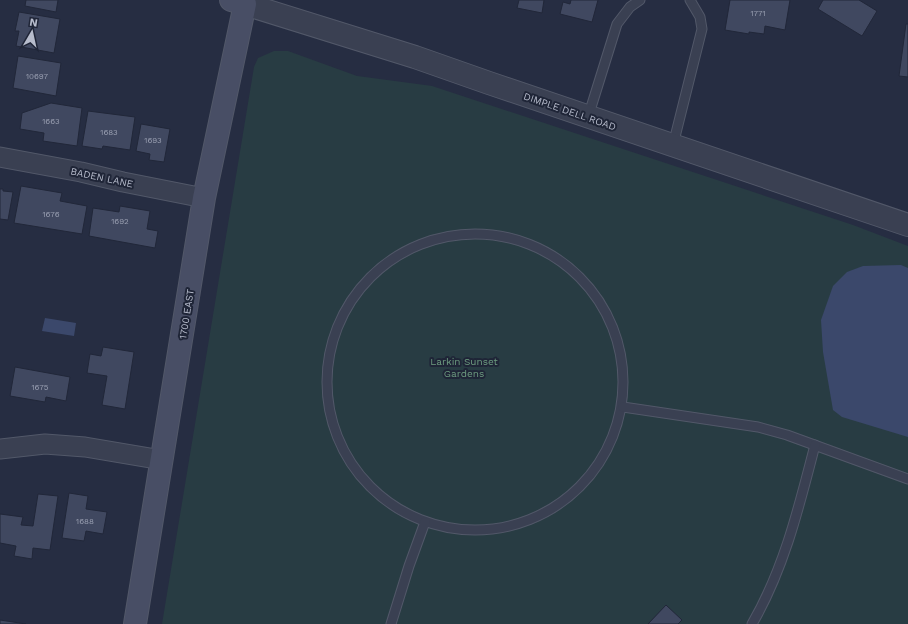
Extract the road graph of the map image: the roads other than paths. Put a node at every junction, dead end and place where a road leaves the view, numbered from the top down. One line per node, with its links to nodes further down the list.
1 (640, 0): 4 (lane)
2 (690, 0): 5 (lane)
3 (238, 2): 4 (street, DIMPLE DELL ROAD); 7 (main road, 1700 EAST)
4 (588, 116): 5 (street, DIMPLE DELL ROAD)
5 (673, 145): 8 (street, DIMPLE DELL ROAD)
6 (0, 157): 7 (street, BADEN LANE)
7 (204, 198): 12 (main road, 1700 EAST)
8 (908, 226)
9 (623, 407): 10 (lane); 14 (lane); 14 (lane)
10 (815, 445): 13 (lane); 17 (lane)
11 (0, 449): 12 (street)
12 (162, 460): 15 (main road, 1700 EAST)
13 (908, 479)
14 (425, 522): 16 (lane)
15 (135, 624)
16 (391, 624)
17 (752, 624)

